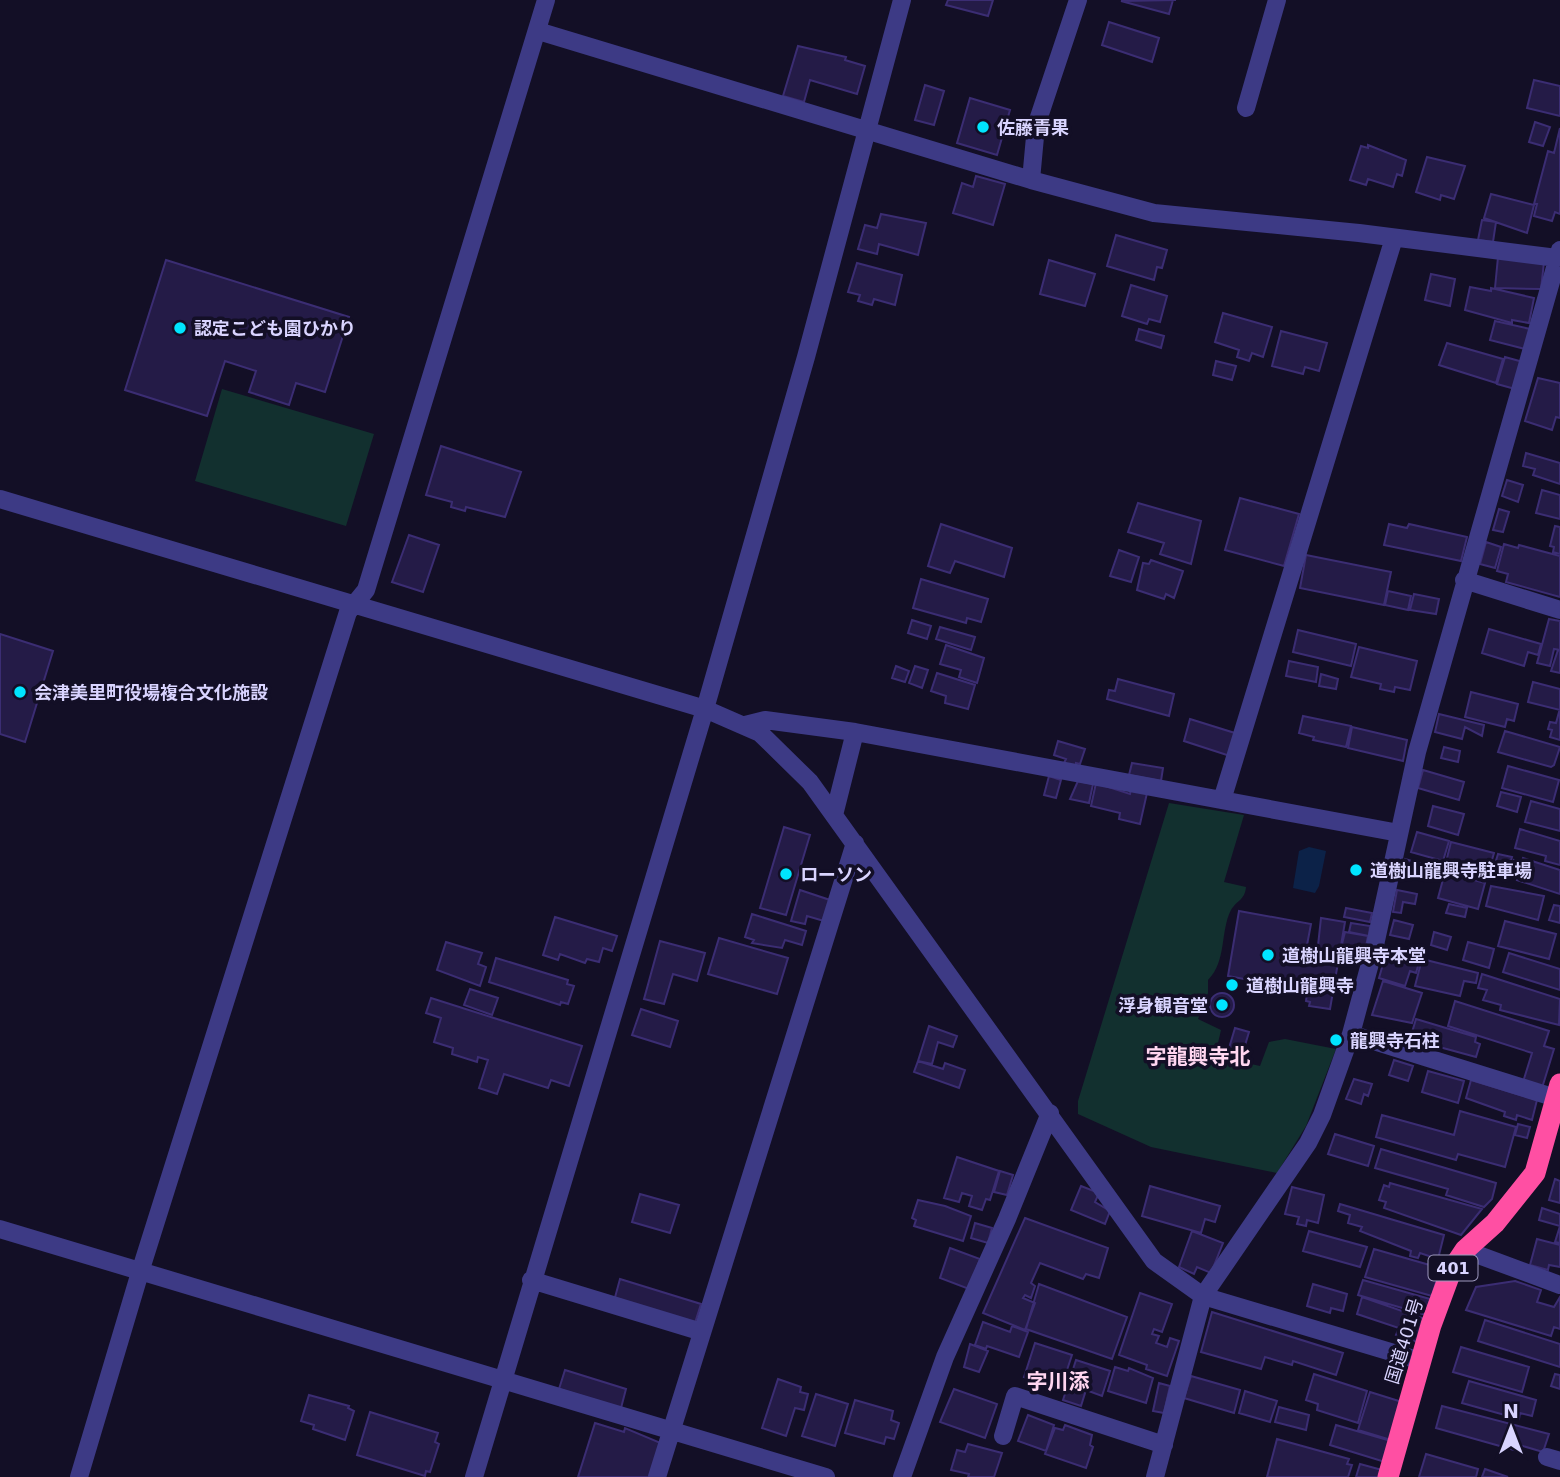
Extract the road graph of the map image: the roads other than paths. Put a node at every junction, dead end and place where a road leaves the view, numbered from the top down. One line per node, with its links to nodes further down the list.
1 (547, 0): 5 (street)
2 (902, 0): 7 (street)
3 (1078, 0): 8 (street)
4 (1277, 0): 6 (street)
5 (538, 31): 7 (street); 13 (street)
6 (1246, 108)
7 (868, 131): 8 (street); 15 (street)
8 (1031, 180): 9 (street)
9 (1394, 238): 10 (street); 18 (street)
10 (1559, 254): 12 (street)
11 (0, 499): 13 (street)
12 (1464, 580): 14 (street); 20 (street)
13 (357, 604): 15 (street); 27 (street)
14 (1560, 610)
15 (705, 709): 16 (street); 28 (street)
16 (745, 725): 17 (street); 19 (street)
17 (855, 732): 18 (street); 19 (street)
18 (1222, 800): 20 (street)
19 (834, 815): 21 (street)
20 (1399, 833): 22 (street)
21 (855, 843): 24 (street); 31 (street)
22 (1351, 1034): 23 (street); 30 (street)
23 (1558, 1091): 26 (highway, 国道401号 / 401)
24 (1050, 1113): 30 (street); 41 (street)
25 (0, 1229): 27 (street)
26 (1465, 1250): 29 (street); 32 (highway, 国道401号 / 401)
27 (141, 1269): 33 (street); 37 (street)
28 (531, 1280): 31 (street); 33 (street)
29 (1560, 1286)
30 (1203, 1296): 32 (street); 36 (street)
31 (702, 1332): 34 (street)
32 (1421, 1361): 43 (highway, 国道401号 / 401)
33 (504, 1380): 34 (street); 38 (street)
34 (671, 1431): 39 (street); 40 (street)
35 (1003, 1436): 36 (street)
36 (1164, 1445): 42 (street)
37 (79, 1477)
38 (474, 1477)
39 (657, 1477)
40 (826, 1477)
41 (902, 1477)
42 (1155, 1477)
43 (1388, 1477)

